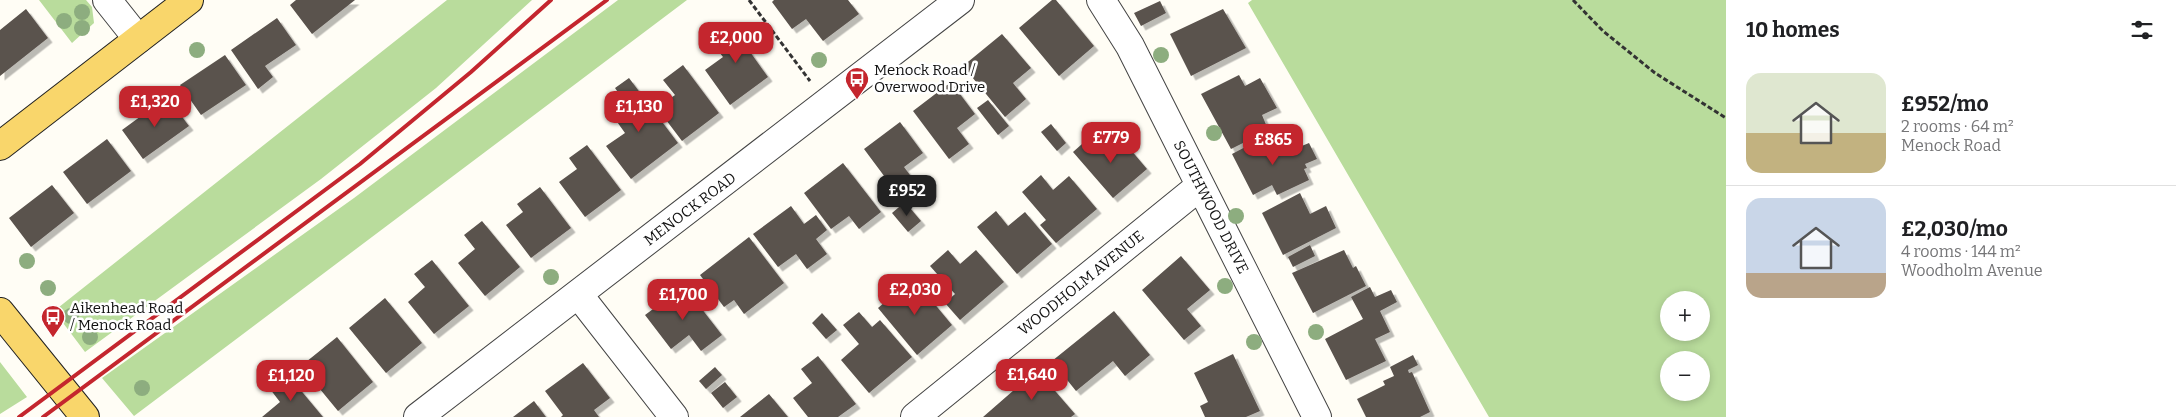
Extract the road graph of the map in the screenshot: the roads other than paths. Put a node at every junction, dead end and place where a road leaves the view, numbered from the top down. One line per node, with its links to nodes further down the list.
1 (107, 0): 5 (street)
2 (189, 0): 5 (main road)
3 (960, 0): 8 (street, MENOCK ROAD)
4 (1101, 0): 7 (street, SOUTHWOOD DRIVE)
5 (138, 39): 6 (main road)
6 (0, 146)
7 (1200, 186): 13 (street, WOODHOLM AVENUE); 14 (street, SOUTHWOOD DRIVE)
8 (578, 294): 11 (street, MENOCK ROAD); 12 (street)
9 (0, 312): 10 (main road)
10 (85, 417)
11 (418, 417)
12 (674, 417)
13 (915, 417)
14 (1317, 417)

